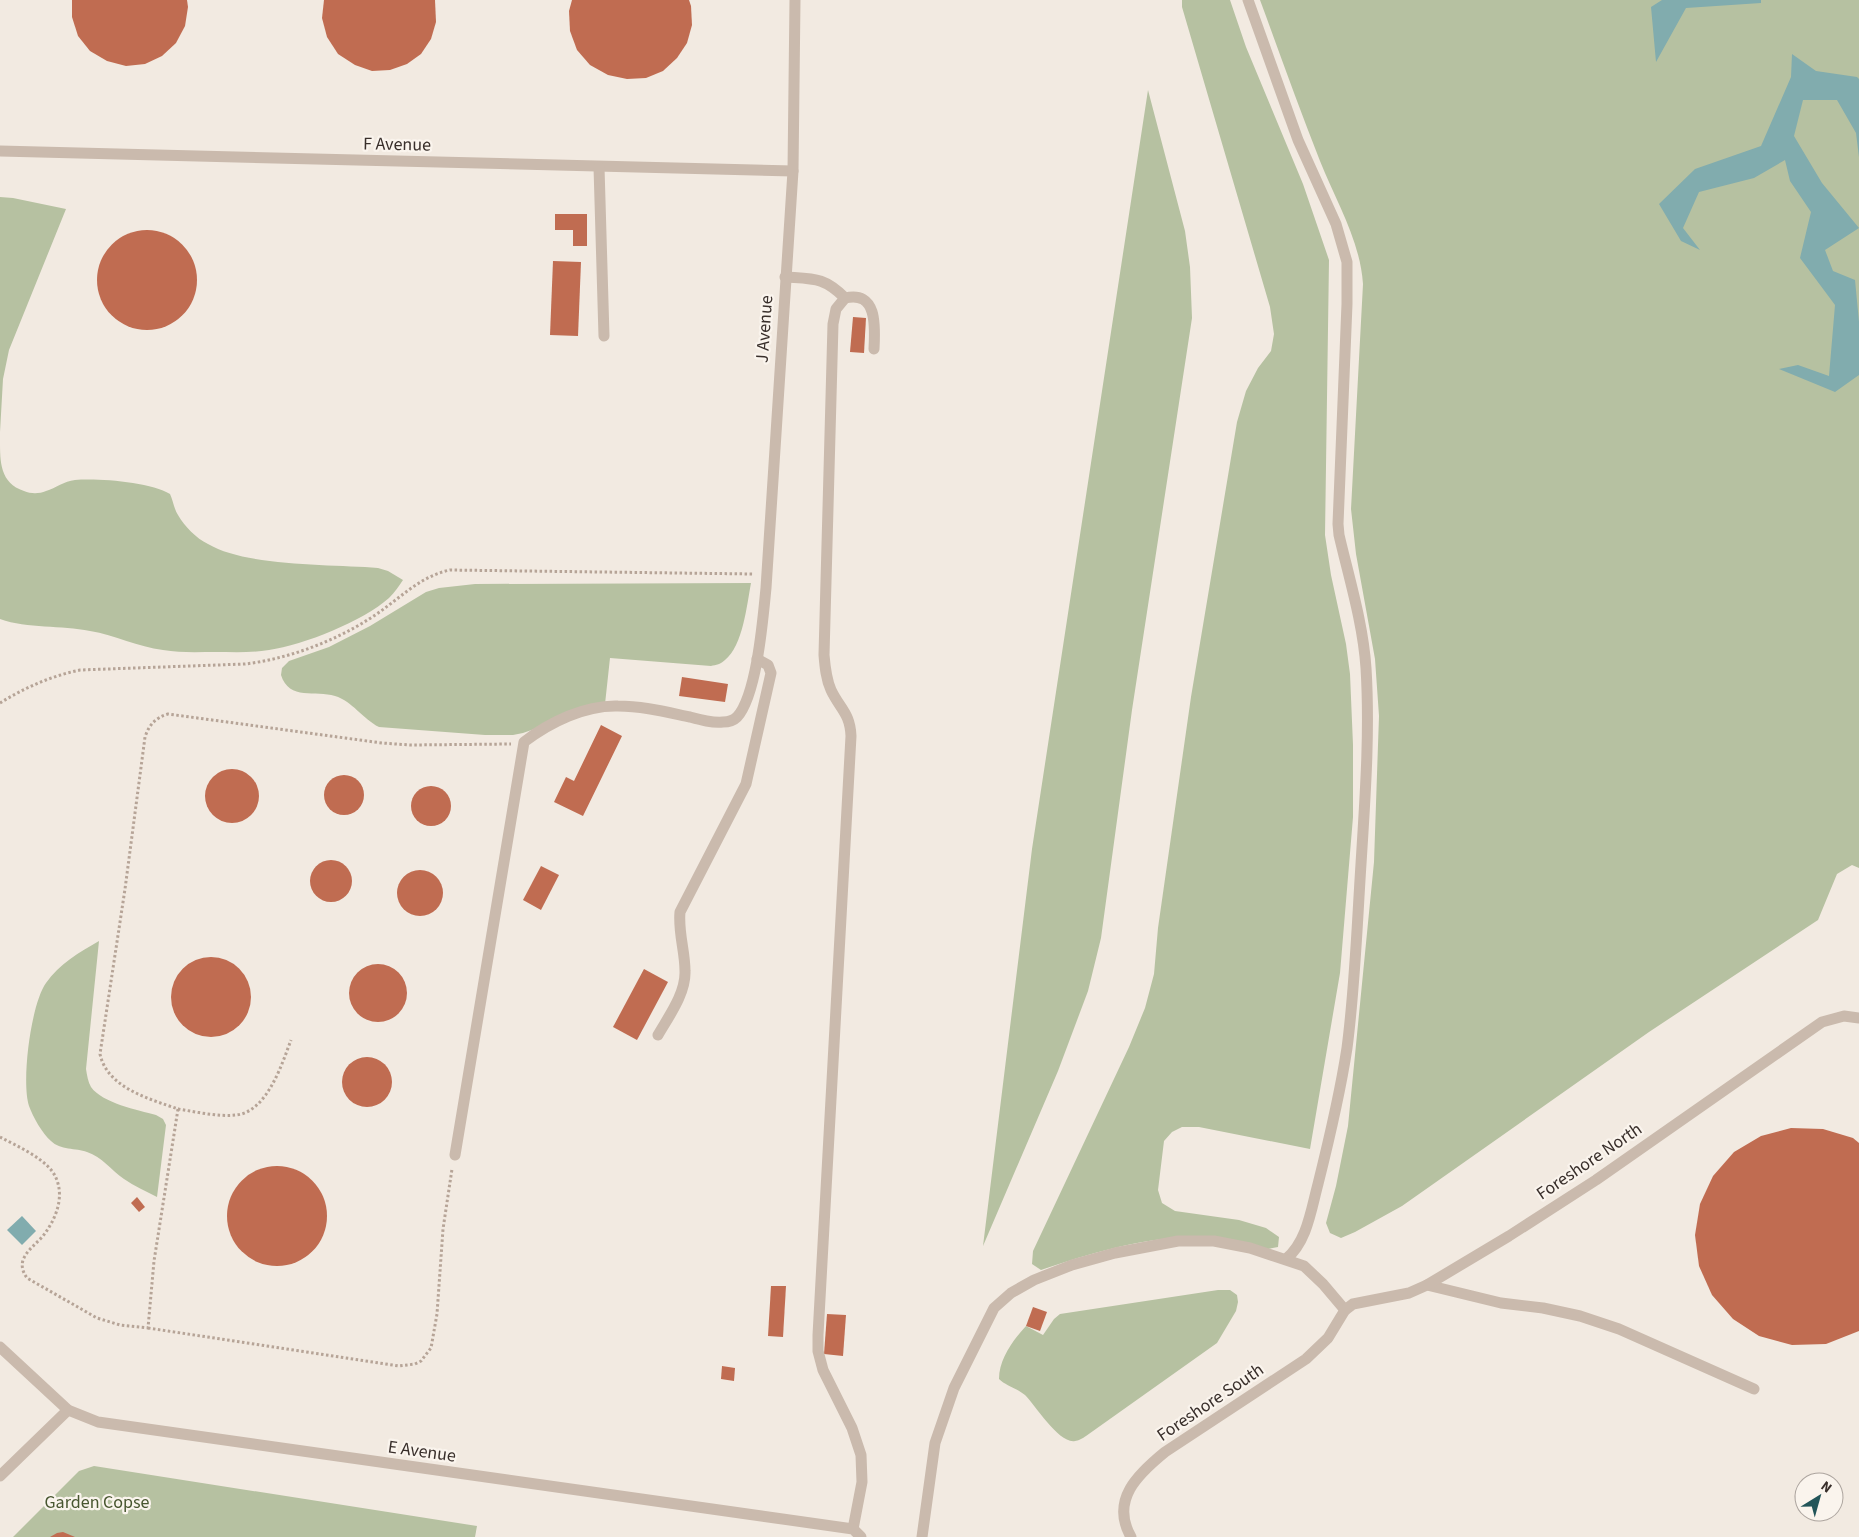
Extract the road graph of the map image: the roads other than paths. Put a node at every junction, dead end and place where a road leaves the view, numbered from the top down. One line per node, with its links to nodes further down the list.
1 (795, 0): 5 (lane, J Avenue)
2 (1248, 0): 14 (lane)
3 (0, 151): 4 (lane, F Avenue)
4 (599, 167): 5 (lane, F Avenue); 8 (lane)
5 (793, 171): 6 (lane, J Avenue)
6 (785, 277): 7 (lane); 10 (lane, J Avenue)
7 (845, 298): 9 (lane); 21 (lane)
8 (604, 336)
9 (874, 349)
10 (757, 659): 12 (lane); 13 (lane, J Avenue)
11 (1859, 1018): 15 (lane, Foreshore North)
12 (658, 1035)
13 (455, 1155)
14 (1286, 1259): 16 (lane); 22 (lane)
15 (1427, 1285): 16 (lane, Foreshore North); 18 (lane)
16 (1345, 1310): 23 (lane, Foreshore South)
17 (0, 1347): 19 (lane, E Avenue)
18 (1754, 1389)
19 (68, 1410): 20 (lane); 21 (lane, E Avenue)
20 (0, 1476)
21 (857, 1533)
22 (922, 1537)
23 (1131, 1537)

